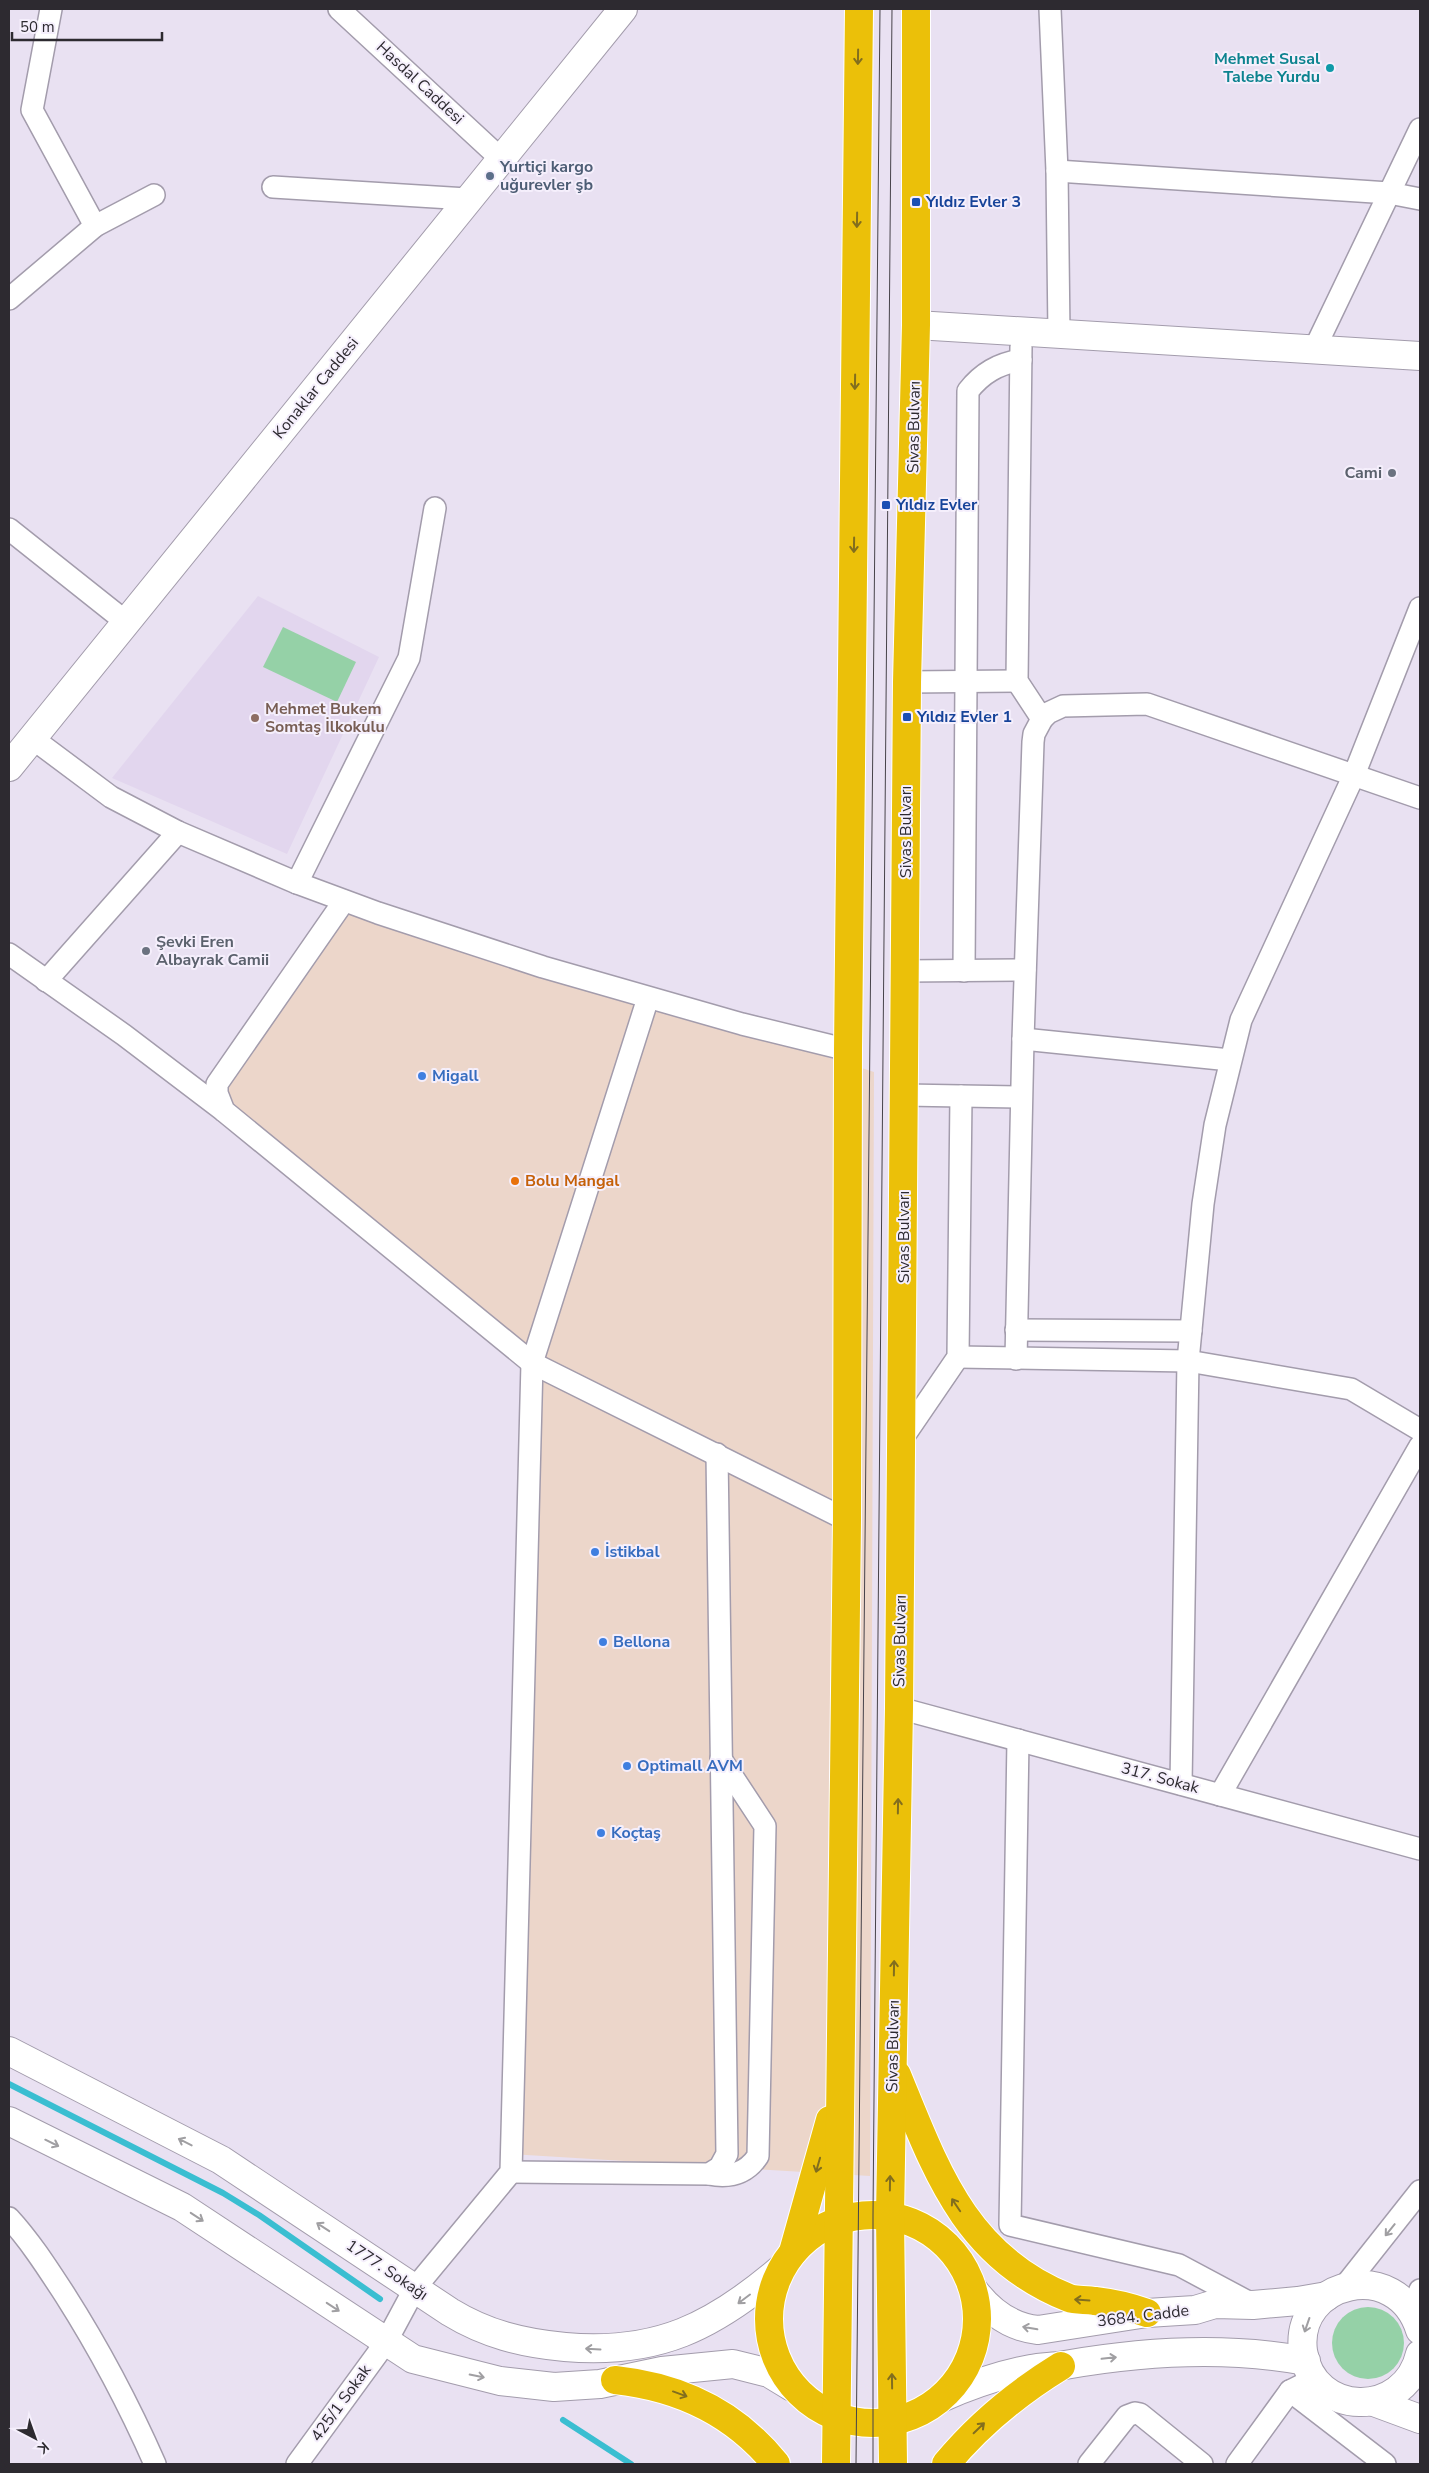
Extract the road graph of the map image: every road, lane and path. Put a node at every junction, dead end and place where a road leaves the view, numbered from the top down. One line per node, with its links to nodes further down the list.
1 (52, 9): 15 (street)
2 (339, 9): 8 (street, Hasdal Caddesi)
3 (623, 9): 8 (street, Konaklar Caddesi)
4 (859, 9): 46 (highway, one-way to 46)
5 (916, 9): 17 (highway, Sivas Bulvarı)
6 (1050, 9): 9 (street)
7 (1420, 129): 11 (street)
8 (500, 158): 13 (street, Konaklar Caddesi)
9 (1056, 171): 11 (street); 19 (street)
10 (273, 187): 13 (street)
11 (1389, 193): 14 (street); 20 (street)
12 (154, 195): 15 (street)
13 (467, 199): 26 (street, Konaklar Caddesi)
14 (1420, 199)
15 (95, 226): 16 (street)
16 (9, 299)
17 (916, 325): 18 (street); 29 (highway, Sivas Bulvarı)
18 (1021, 331): 19 (street); 22 (street)
19 (1060, 334): 20 (street)
20 (1314, 350): 21 (street)
21 (1420, 356)
22 (1021, 360): 28 (street); 30 (street)
23 (435, 508): 37 (street)
24 (9, 529): 26 (street)
25 (1420, 608): 27 (street)
26 (126, 622): 32 (street, Konaklar Caddesi)
27 (1413, 647): 34 (street)
28 (1017, 681): 30 (street); 31 (street)
29 (907, 682): 30 (street); 40 (highway, Sivas Bulvarı)
30 (966, 682): 41 (street)
31 (1042, 719): 34 (street); 42 (street)
32 (32, 738): 33 (street, Konaklar Caddesi); 36 (street)
33 (9, 767)
34 (1354, 775): 35 (street); 47 (street)
35 (1420, 798)
36 (178, 832): 37 (street); 43 (street)
37 (297, 884): 38 (street)
38 (344, 901): 44 (street); 51 (street)
39 (9, 954): 43 (street)
40 (905, 970): 41 (street); 48 (highway, Sivas Bulvarı)
41 (964, 970): 42 (street)
42 (1025, 970): 45 (street)
43 (46, 981): 51 (street)
44 (648, 998): 46 (street); 57 (street)
45 (1022, 1039): 47 (street); 50 (street)
46 (848, 1050): 62 (highway)
47 (1230, 1060): 53 (street)
48 (905, 1095): 49 (street); 59 (highway, Sivas Bulvarı)
49 (961, 1096): 50 (street); 54 (street)
50 (1021, 1097): 52 (street)
51 (224, 1111): 57 (street)
52 (1016, 1330): 53 (street); 55 (street)
53 (1191, 1331): 56 (street)
54 (958, 1357): 55 (street); 59 (street)
55 (1016, 1359): 56 (street)
56 (1188, 1361): 58 (street); 66 (street)
57 (532, 1363): 61 (street); 73 (street)
58 (1420, 1430)
59 (902, 1439): 63 (highway, Sivas Bulvarı)
60 (1420, 1446): 67 (street)
61 (716, 1454): 62 (street); 65 (street)
62 (847, 1520): 71 (highway)
63 (900, 1708): 64 (street, 317. Sokak); 70 (highway, Sivas Bulvarı, one-way to 63)
64 (1018, 1740): 66 (street, 317. Sokak); 83 (street)
65 (721, 1759): 74 (street); 74 (street)
66 (1181, 1784): 67 (street, 317. Sokak)
67 (1220, 1795): 68 (street, 317. Sokak)
68 (1420, 1849)
69 (9, 2051): 80 (street, 1777. Sokağı, one-way to 69)
70 (892, 2064): 76 (highway, Sivas Bulvarı, one-way to 70); 84 (highway, one-way to 70)
71 (840, 2084): 78 (highway); 79 (highway, one-way to 79)
72 (9, 2122): 86 (street, one-way to 86)
73 (511, 2172): 74 (street); 80 (street, 425/1 Sokak)
74 (709, 2174)
75 (1420, 2191): 82 (street, one-way to 82)
76 (890, 2216): 78 (highway); 81 (highway); 97 (highway, Sivas Bulvarı, one-way to 76)
77 (9, 2218): 98 (street)
78 (839, 2221): 79 (highway); 95 (highway)
79 (787, 2260): 80 (street, 1777. Sokağı, one-way to 80); 91 (highway)
80 (416, 2288): 86 (street, 425/1 Sokak)
81 (972, 2289): 84 (street, 3684. Cadde, one-way to 81); 93 (highway)
82 (1335, 2291): 83 (street, 3684. Cadde); 85 (street, 3684. Cadde); 89 (street, one-way to 89)
83 (1252, 2304): 84 (street, 3684. Cadde)
84 (1147, 2313)
85 (1419, 2318)
86 (386, 2342): 90 (street, one-way to 90); 99 (street, 425/1 Sokak)
87 (1420, 2354): 94 (street)
88 (1061, 2366): 89 (street, one-way to 89); 93 (street); 103 (highway, one-way to 88)
89 (1311, 2370): 92 (street); 94 (street)
90 (615, 2380): 91 (street); 100 (highway, one-way to 100)
91 (792, 2387): 95 (highway)
92 (1290, 2391): 106 (street); 107 (street)
93 (941, 2398): 97 (highway)
94 (1374, 2402): 96 (street)
95 (837, 2418): 97 (highway); 101 (highway)
96 (1420, 2419)
97 (892, 2422): 102 (highway, Sivas Bulvarı)
98 (155, 2464)
99 (297, 2464)
100 (776, 2464)
101 (836, 2464)
102 (893, 2464)
103 (946, 2464)
104 (1089, 2464): 105 (street)
105 (1202, 2464)
106 (1237, 2464)
107 (1385, 2464)

